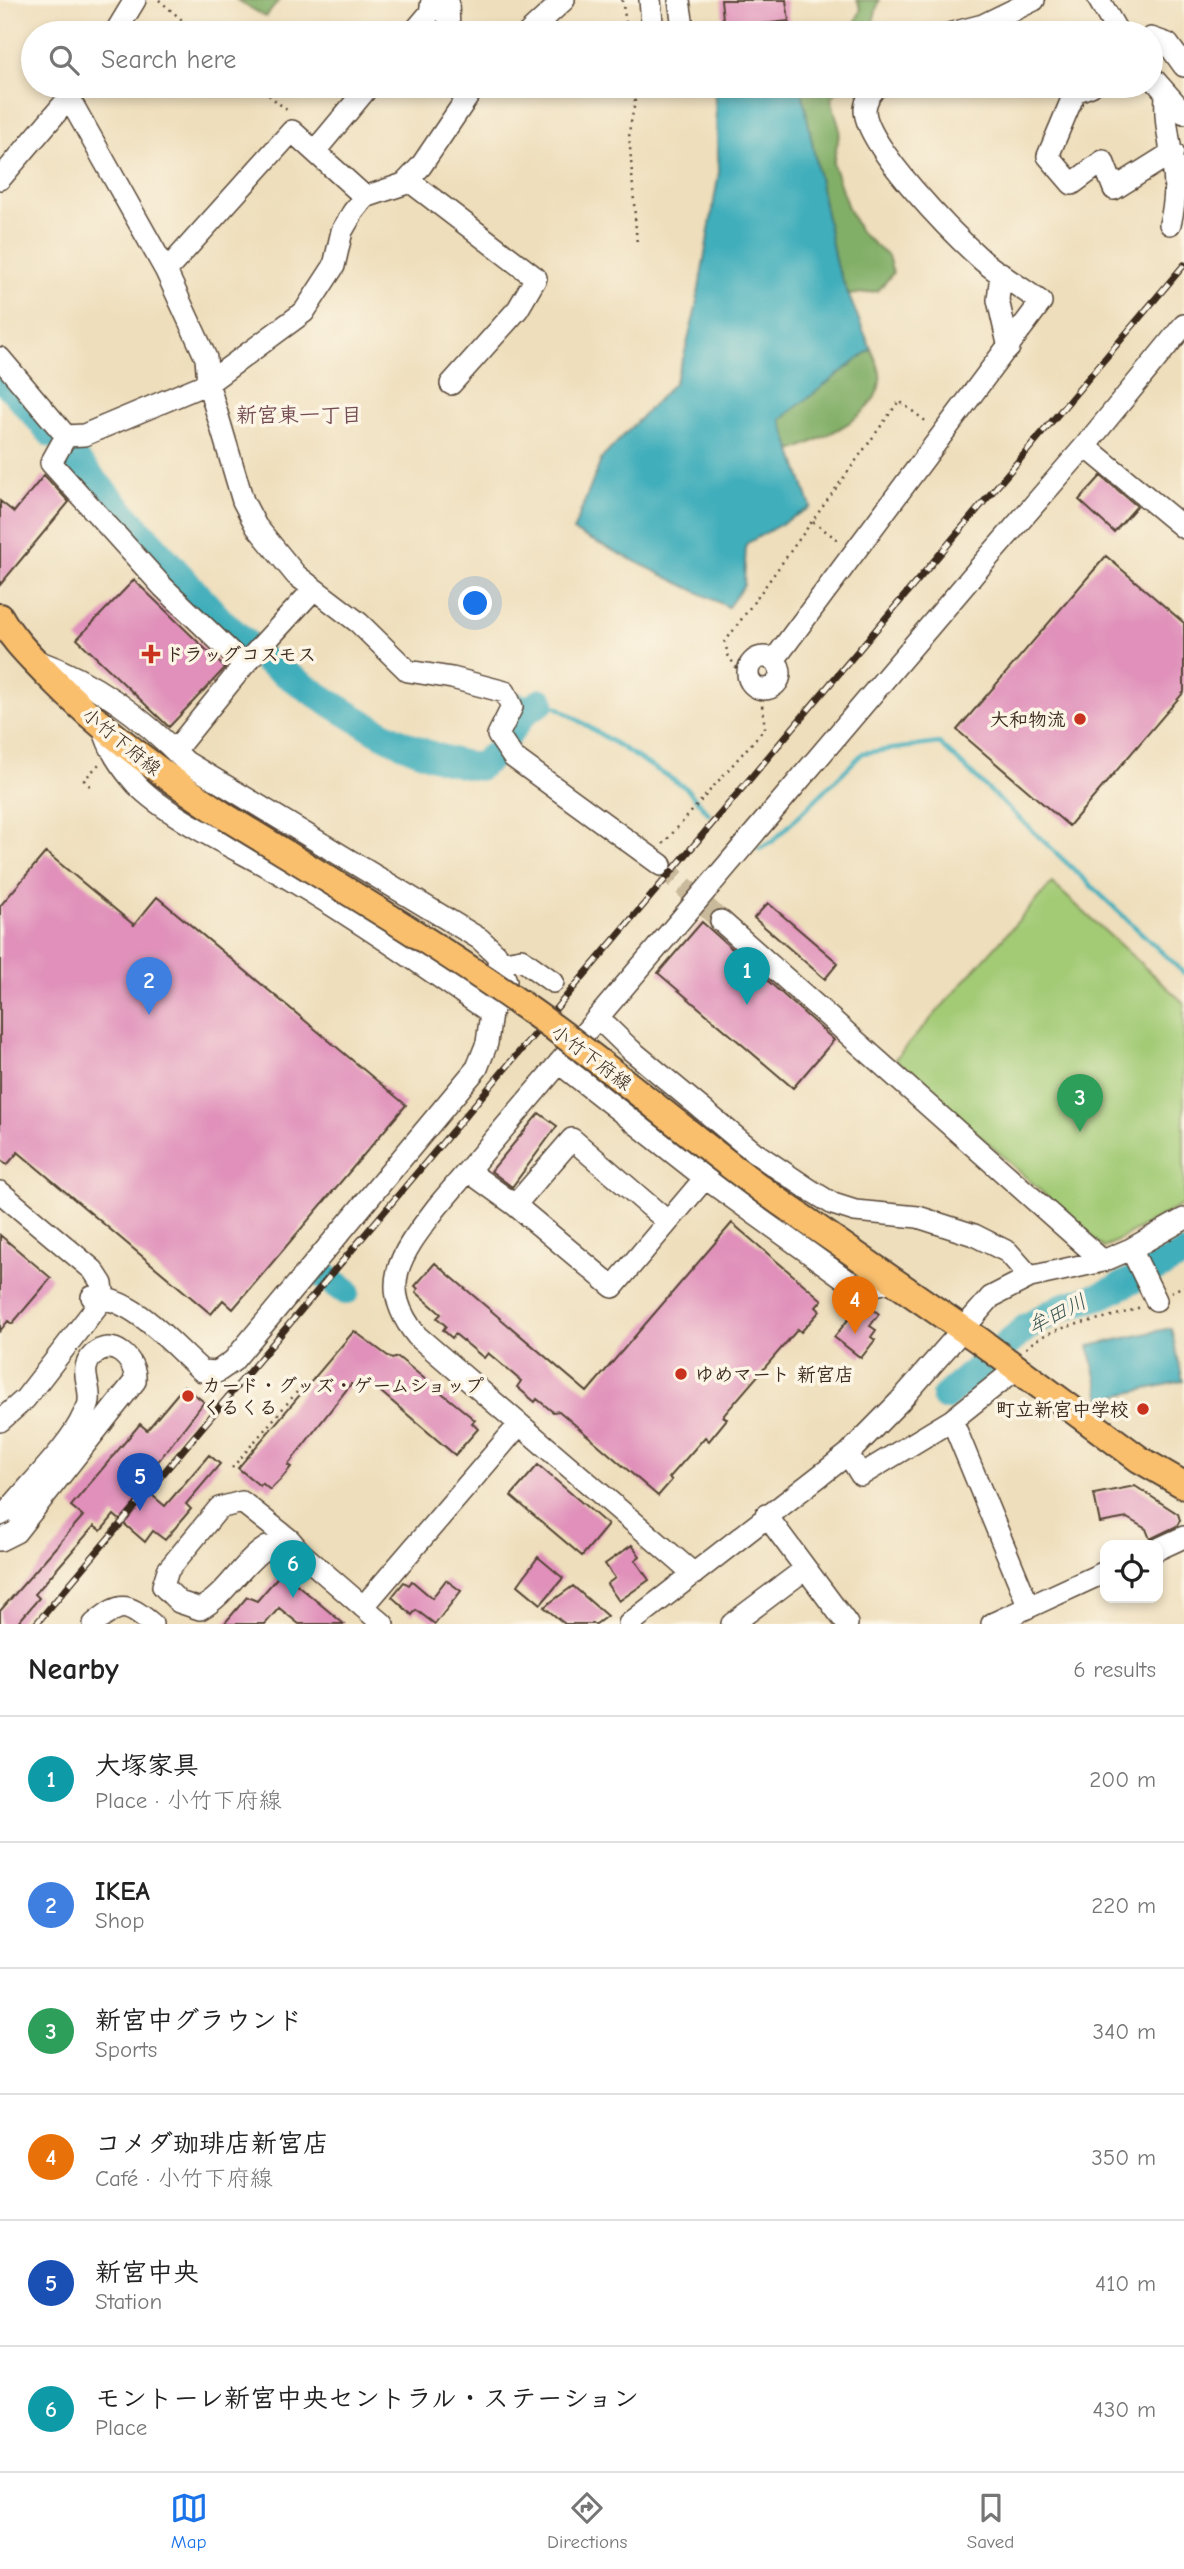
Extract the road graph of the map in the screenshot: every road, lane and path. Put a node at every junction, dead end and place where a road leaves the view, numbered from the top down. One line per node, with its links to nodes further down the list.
1 (135, 0): 11 (street)
2 (159, 0): 12 (path)
3 (432, 0): 13 (street)
4 (448, 0): 14 (street)
5 (564, 0): 15 (street)
6 (622, 0): 16 (path)
7 (650, 0): 17 (street)
8 (679, 0): 18 (street)
9 (1099, 0): 20 (street)
10 (1026, 1): 19 (street)
11 (122, 21)
12 (183, 21)
13 (423, 21)
14 (449, 21)
15 (541, 21)
16 (626, 21)
17 (652, 21)
18 (682, 21)
19 (990, 21)
20 (1110, 21)
21 (1163, 42): 22 (street)
22 (1184, 66)
23 (1163, 90): 24 (street)
24 (1166, 94): 33 (street); 36 (street)
25 (69, 98): 37 (street)
26 (77, 98): 42 (street)
27 (272, 98): 34 (path)
28 (359, 98): 35 (street)
29 (464, 98): 38 (street)
30 (634, 98): 41 (path)
31 (868, 98): 43 (street)
32 (1072, 98): 36 (street)
33 (1184, 113)
34 (292, 131): 35 (street); 42 (street)
35 (314, 152): 39 (street)
36 (1173, 152): 40 (street)
37 (0, 179)
38 (408, 180): 39 (street); 48 (street)
39 (365, 197): 47 (street)
40 (1170, 224)
41 (637, 245)
42 (166, 271): 47 (street)
43 (1001, 273): 45 (street); 45 (street)
44 (1184, 325): 51 (street)
45 (1009, 348): 49 (street)
46 (0, 358): 50 (street)
47 (208, 383): 50 (street); 55 (street)
48 (451, 384)
49 (943, 435): 52 (path); 54 (street)
50 (66, 436): 59 (street)
51 (1085, 446): 53 (street); 71 (street)
52 (813, 522): 54 (path); 60 (path)
53 (1184, 528)
54 (856, 551): 58 (street)
55 (314, 589): 59 (street); 66 (street)
56 (2, 622): 57 (main road, 小竹下府線)
57 (33, 660): 62 (main road, 小竹下府線); 63 (street)
58 (774, 660): 60 (street); 61 (street)
59 (244, 665): 63 (street)
60 (748, 669): 61 (street)
61 (760, 690): 66 (path)
62 (103, 727): 70 (street); 83 (main road, 小竹下府線, bridge)
63 (176, 749): 68 (street)
64 (103, 759): 65 (path)
65 (90, 786)
66 (656, 861)
67 (721, 921): 81 (street)
68 (499, 963): 69 (street); 70 (street)
69 (553, 982)
70 (491, 1013): 84 (street)
71 (599, 1019): 72 (street); 82 (street)
72 (559, 1063): 73 (street); 74 (street)
73 (468, 1171): 77 (street); 91 (street)
74 (705, 1178): 79 (street); 83 (street)
75 (0, 1192): 84 (street)
76 (0, 1204): 84 (street)
77 (515, 1205): 79 (street); 79 (street)
78 (1184, 1219): 80 (street)
79 (667, 1221)
80 (1131, 1249): 81 (street); 85 (street)
81 (1103, 1261): 82 (street)
82 (1030, 1277): 86 (street)
83 (893, 1281): 86 (main road, 小竹下府線)
84 (98, 1297): 89 (street)
85 (1156, 1300): 87 (path)
86 (971, 1335): 87 (main road, 小竹下府線); 92 (street)
87 (1013, 1366): 90 (street); 94 (main road, 小竹下府線)
88 (302, 1386): 93 (path)
89 (5, 1416)
90 (952, 1420): 92 (street); 105 (street)
91 (518, 1426): 102 (street); 104 (street)
92 (848, 1454): 96 (street)
93 (232, 1468)
94 (1184, 1485)
95 (0, 1515): 98 (street)
96 (766, 1515): 101 (street); 102 (street)
97 (1184, 1537): 99 (street)
98 (0, 1540)
99 (1163, 1547)
100 (301, 1553): 100 (street); 104 (street)
101 (804, 1570): 110 (street); 111 (street)
102 (694, 1574): 109 (street)
103 (1100, 1574): 105 (street)
104 (363, 1607): 108 (street)
105 (1029, 1607): 112 (street)
106 (94, 1624): 107 (street)
107 (152, 1624)
108 (383, 1624)
109 (629, 1624)
110 (732, 1624)
111 (846, 1624)
112 (992, 1624)

